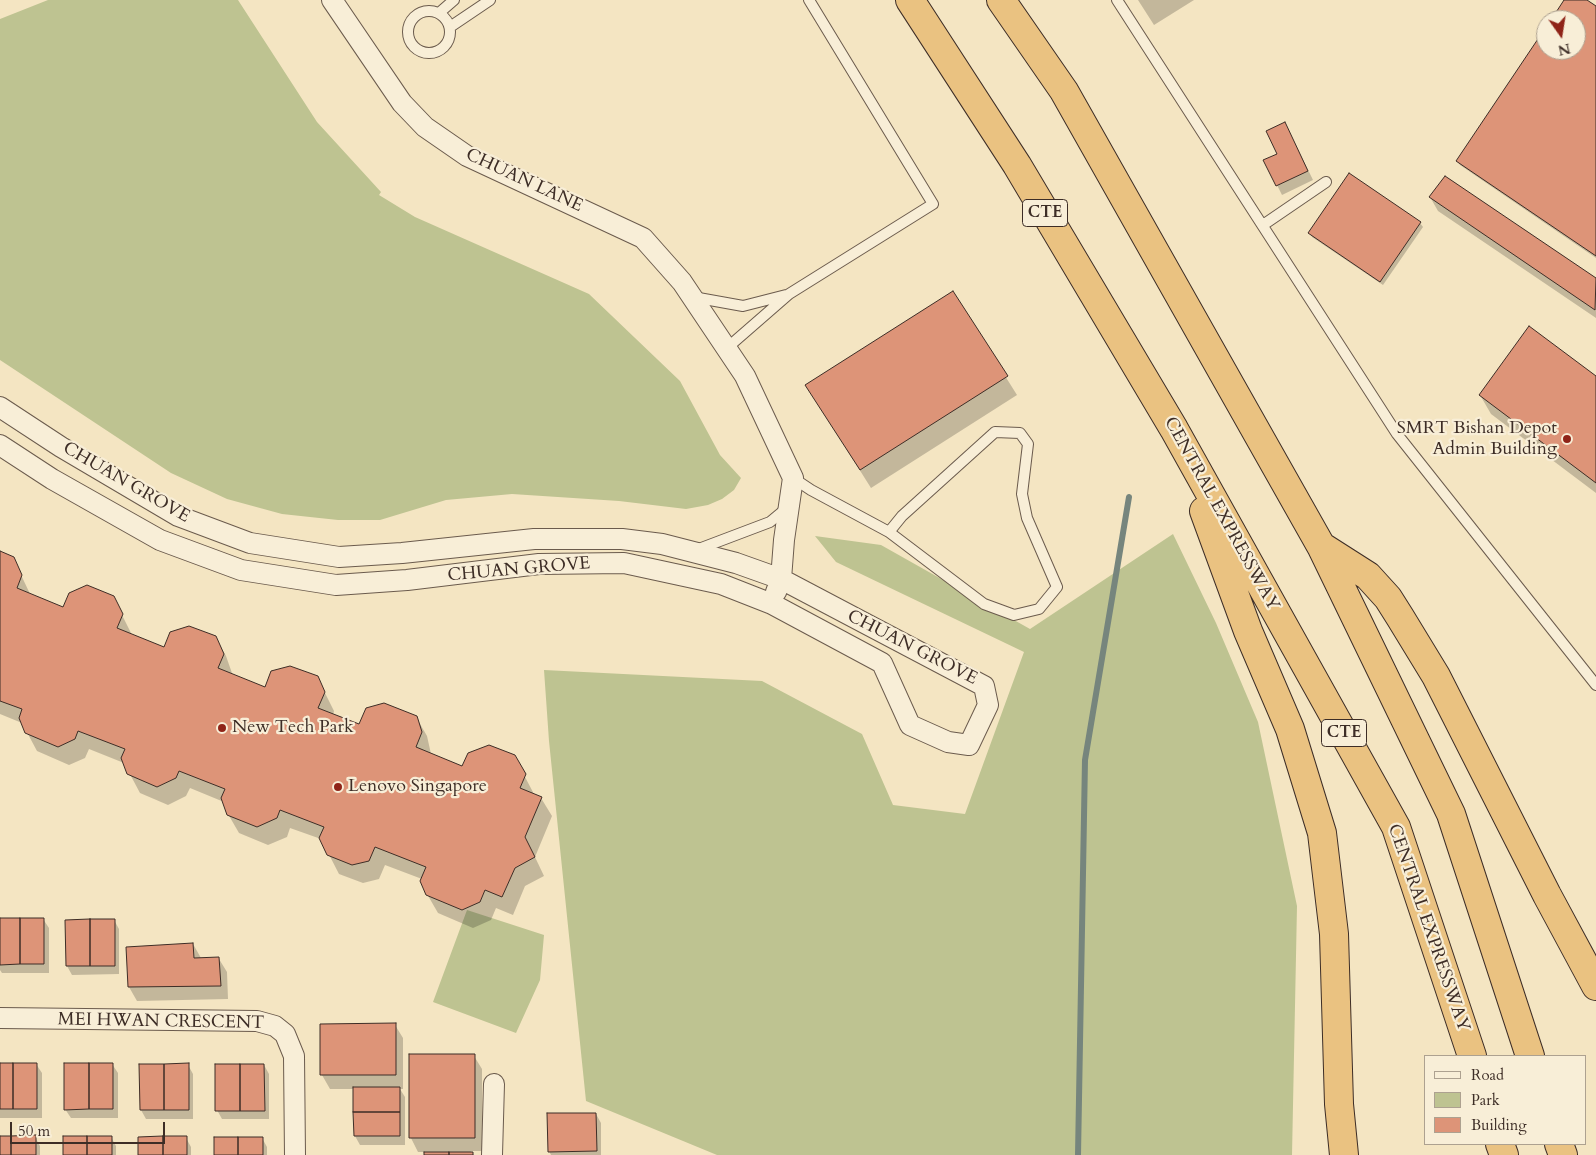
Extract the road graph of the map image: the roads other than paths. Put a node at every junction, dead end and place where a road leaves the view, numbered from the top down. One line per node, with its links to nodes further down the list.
1 (332, 0): 13 (street, CHUAN LANE)
2 (454, 0): 8 (lane)
3 (490, 0): 9 (lane)
4 (809, 0): 12 (lane)
5 (910, 0): 16 (highway, CENTRAL EXPRESSWAY / CTE)
6 (1001, 0): 21 (highway)
7 (1117, 0): 11 (lane)
8 (439, 13): 9 (lane); 9 (lane)
9 (450, 27)
10 (1326, 182): 11 (lane)
11 (1263, 225): 25 (lane)
12 (789, 294): 13 (lane); 14 (lane)
13 (693, 297): 14 (street, CHUAN LANE)
14 (727, 348): 18 (street, CHUAN LANE)
15 (0, 407): 22 (street, CHUAN GROVE)
16 (1174, 429): 28 (highway, CENTRAL EXPRESSWAY / CTE); 31 (highway)
17 (0, 445): 24 (street, CHUAN GROVE)
18 (793, 478): 19 (street); 20 (lane)
19 (789, 506): 22 (lane); 23 (street)
20 (889, 532): 20 (lane)
21 (1321, 546): 26 (highway); 29 (highway)
22 (690, 552): 23 (street, CHUAN GROVE)
23 (781, 579): 24 (street); 24 (street, CHUAN GROVE)
24 (772, 604)
25 (1596, 685)
26 (1596, 986)
27 (0, 1018): 32 (street, MEI HWAN CRESCENT)
28 (1472, 1055)
29 (1530, 1055)
30 (494, 1084): 33 (street)
31 (1339, 1104): 34 (highway); 35 (highway)
32 (295, 1155)
33 (492, 1155)
34 (1335, 1155)
35 (1344, 1155)

